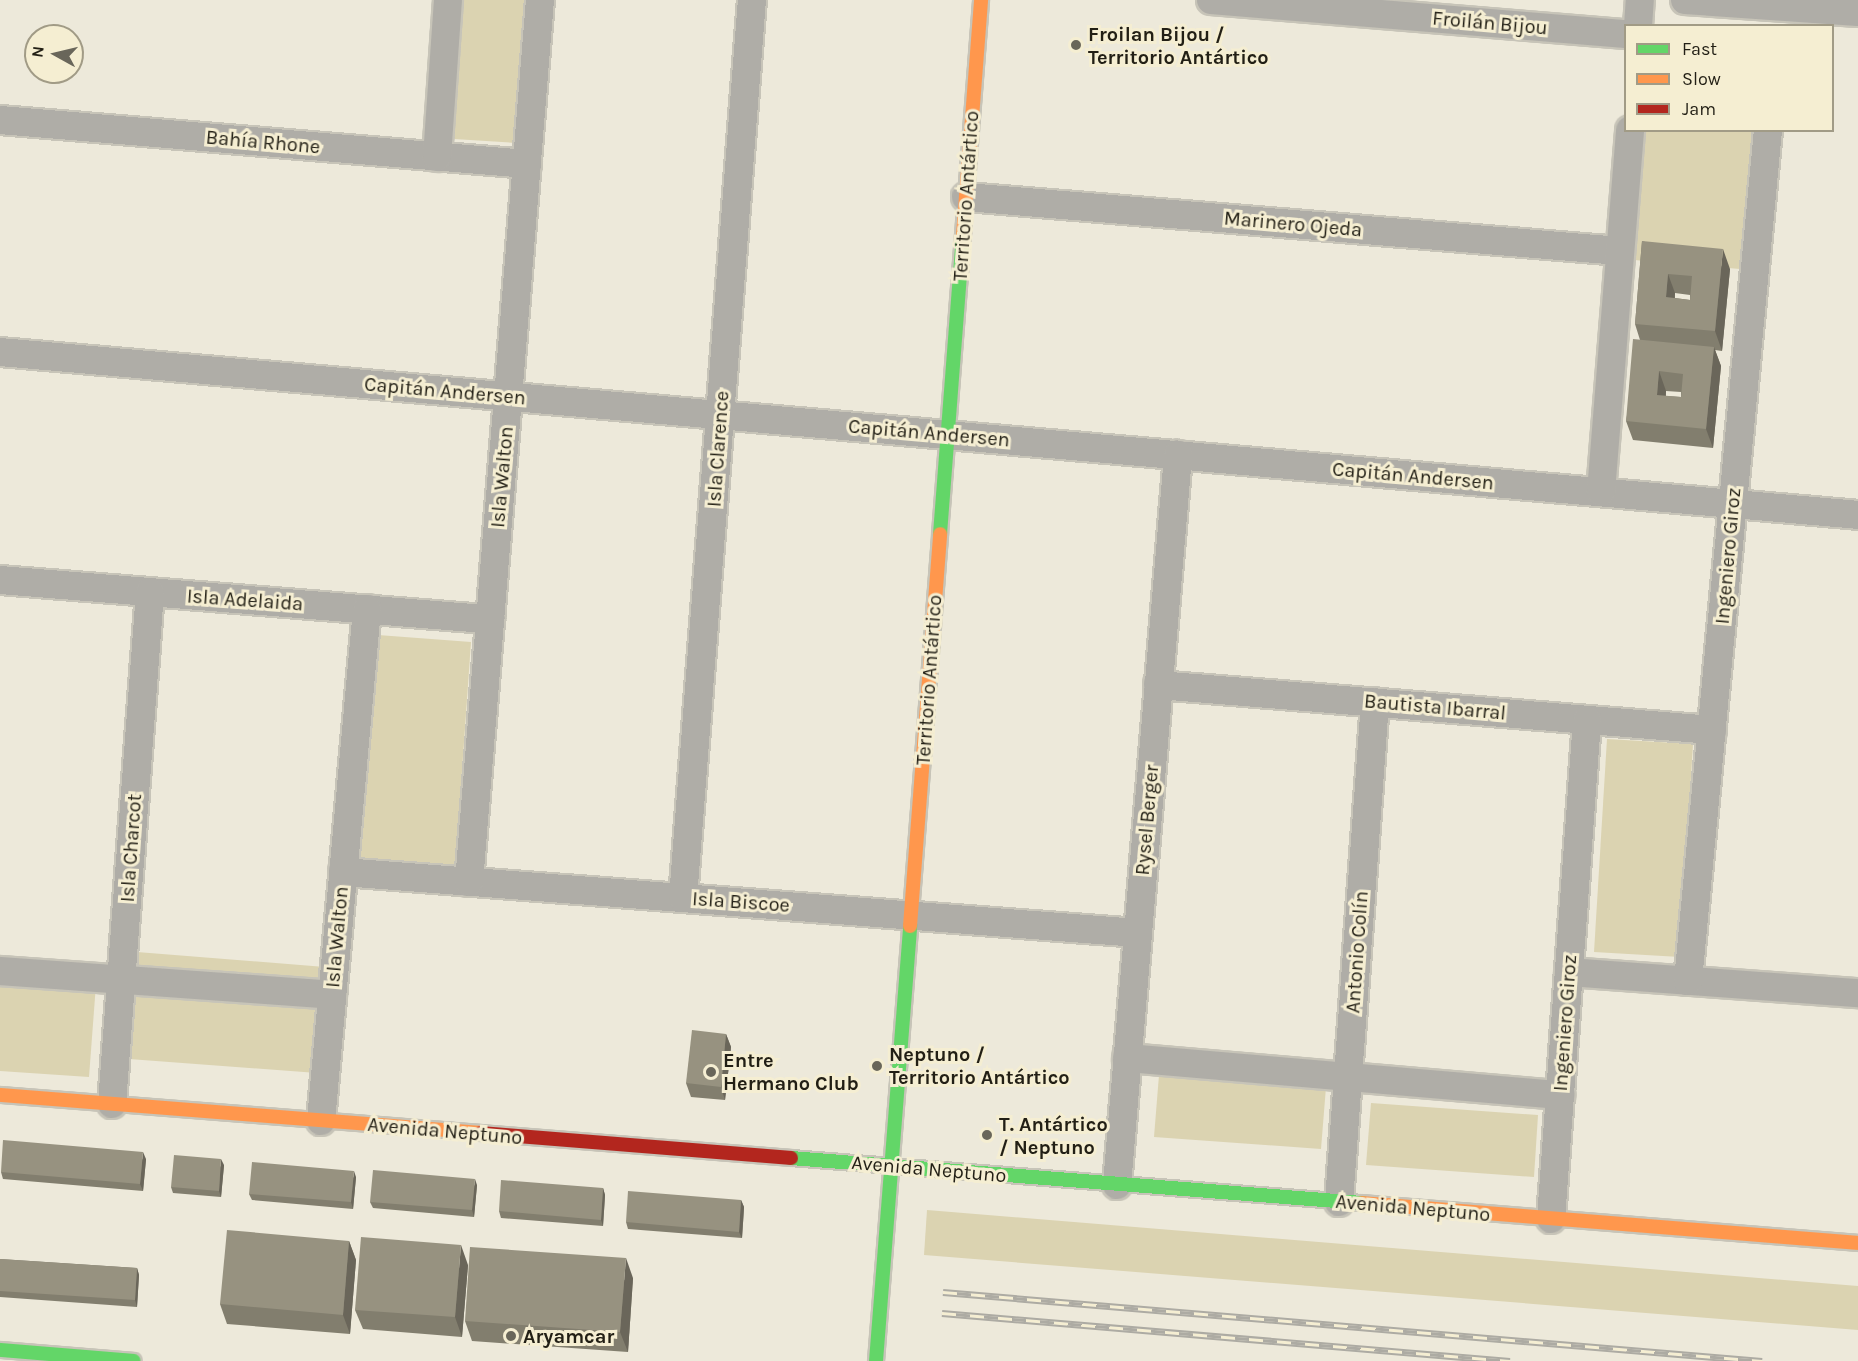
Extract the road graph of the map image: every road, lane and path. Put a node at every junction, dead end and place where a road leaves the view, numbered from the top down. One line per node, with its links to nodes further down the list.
1 (448, 0): 16 (street)
2 (540, 0): 17 (street, Isla Walton)
3 (752, 0): 22 (street, Isla Clarence)
4 (981, 0): 18 (main road, Territorio Antártico)
5 (1211, 0): 8 (street, Froilán Bijou)
6 (1640, 0): 11 (street)
7 (1685, 0): 10 (street)
8 (1422, 8): 12 (street, Froilán Bijou)
9 (1858, 12): 10 (street)
10 (1778, 16)
11 (1638, 24)
12 (1624, 34)
13 (0, 120): 16 (street, Bahía Rhone)
14 (1630, 132): 19 (street)
15 (1768, 132): 26 (street, Ingeniero Giroz)
16 (437, 157): 17 (street, Bahía Rhone)
17 (527, 164): 21 (street, Isla Walton)
18 (966, 197): 19 (street, Marinero Ojeda); 23 (main road, Territorio Antártico)
19 (1620, 251): 25 (street)
20 (0, 352): 21 (street, Capitán Andersen)
21 (508, 396): 22 (street, Capitán Andersen); 31 (street, Isla Walton)
22 (720, 415): 23 (street, Capitán Andersen); 38 (street, Isla Clarence)
23 (947, 435): 24 (street, Capitán Andersen); 39 (main road, Territorio Antártico)
24 (1178, 455): 25 (street, Capitán Andersen); 32 (street, Rysel Berger)
25 (1601, 492): 26 (street, Capitán Andersen)
26 (1733, 504): 27 (street, Capitán Andersen); 35 (street, Ingeniero Giroz)
27 (1858, 515)
28 (0, 580): 29 (street, Isla Adelaida)
29 (150, 592): 30 (street, Isla Adelaida); 43 (street, Isla Charcot)
30 (367, 609): 31 (street, Isla Adelaida); 36 (street, Isla Walton)
31 (490, 619): 37 (street, Isla Walton)
32 (1158, 685): 33 (street, Bautista Ibarral); 40 (street, Rysel Berger)
33 (1375, 702): 34 (street, Bautista Ibarral); 48 (street, Antonio Colín)
34 (1587, 720): 35 (street, Bautista Ibarral); 42 (street, Ingeniero Giroz)
35 (1712, 730): 44 (street, Ingeniero Giroz)
36 (343, 872): 37 (street, Isla Biscoe); 46 (street, Isla Walton)
37 (469, 882): 38 (street, Isla Biscoe)
38 (683, 898): 39 (street, Isla Biscoe)
39 (911, 916): 40 (street, Isla Biscoe); 53 (main road, Territorio Antártico)
40 (1138, 933): 47 (street, Rysel Berger)
41 (0, 971): 43 (street)
42 (1569, 972): 44 (street); 50 (street, Ingeniero Giroz)
43 (121, 980): 46 (street); 51 (street, Isla Charcot)
44 (1688, 981): 45 (street)
45 (1858, 993)
46 (332, 995): 52 (street, Isla Walton)
47 (1127, 1058): 48 (street); 54 (street, Rysel Berger)
48 (1348, 1077): 50 (street); 55 (street, Antonio Colín)
49 (0, 1095): 51 (main road, Avenida Neptuno)
50 (1560, 1095): 56 (street, Ingeniero Giroz)
51 (112, 1104): 52 (main road, Avenida Neptuno)
52 (321, 1121): 53 (main road, Avenida Neptuno)
53 (891, 1166): 54 (main road, Avenida Neptuno); 60 (main road, Territorio Antártico)
54 (1117, 1185): 55 (main road, Avenida Neptuno)
55 (1339, 1202): 56 (main road, Avenida Neptuno)
56 (1551, 1219): 57 (main road, Avenida Neptuno)
57 (1858, 1243)
58 (0, 1350): 59 (main road)
59 (134, 1361)
60 (876, 1361)

